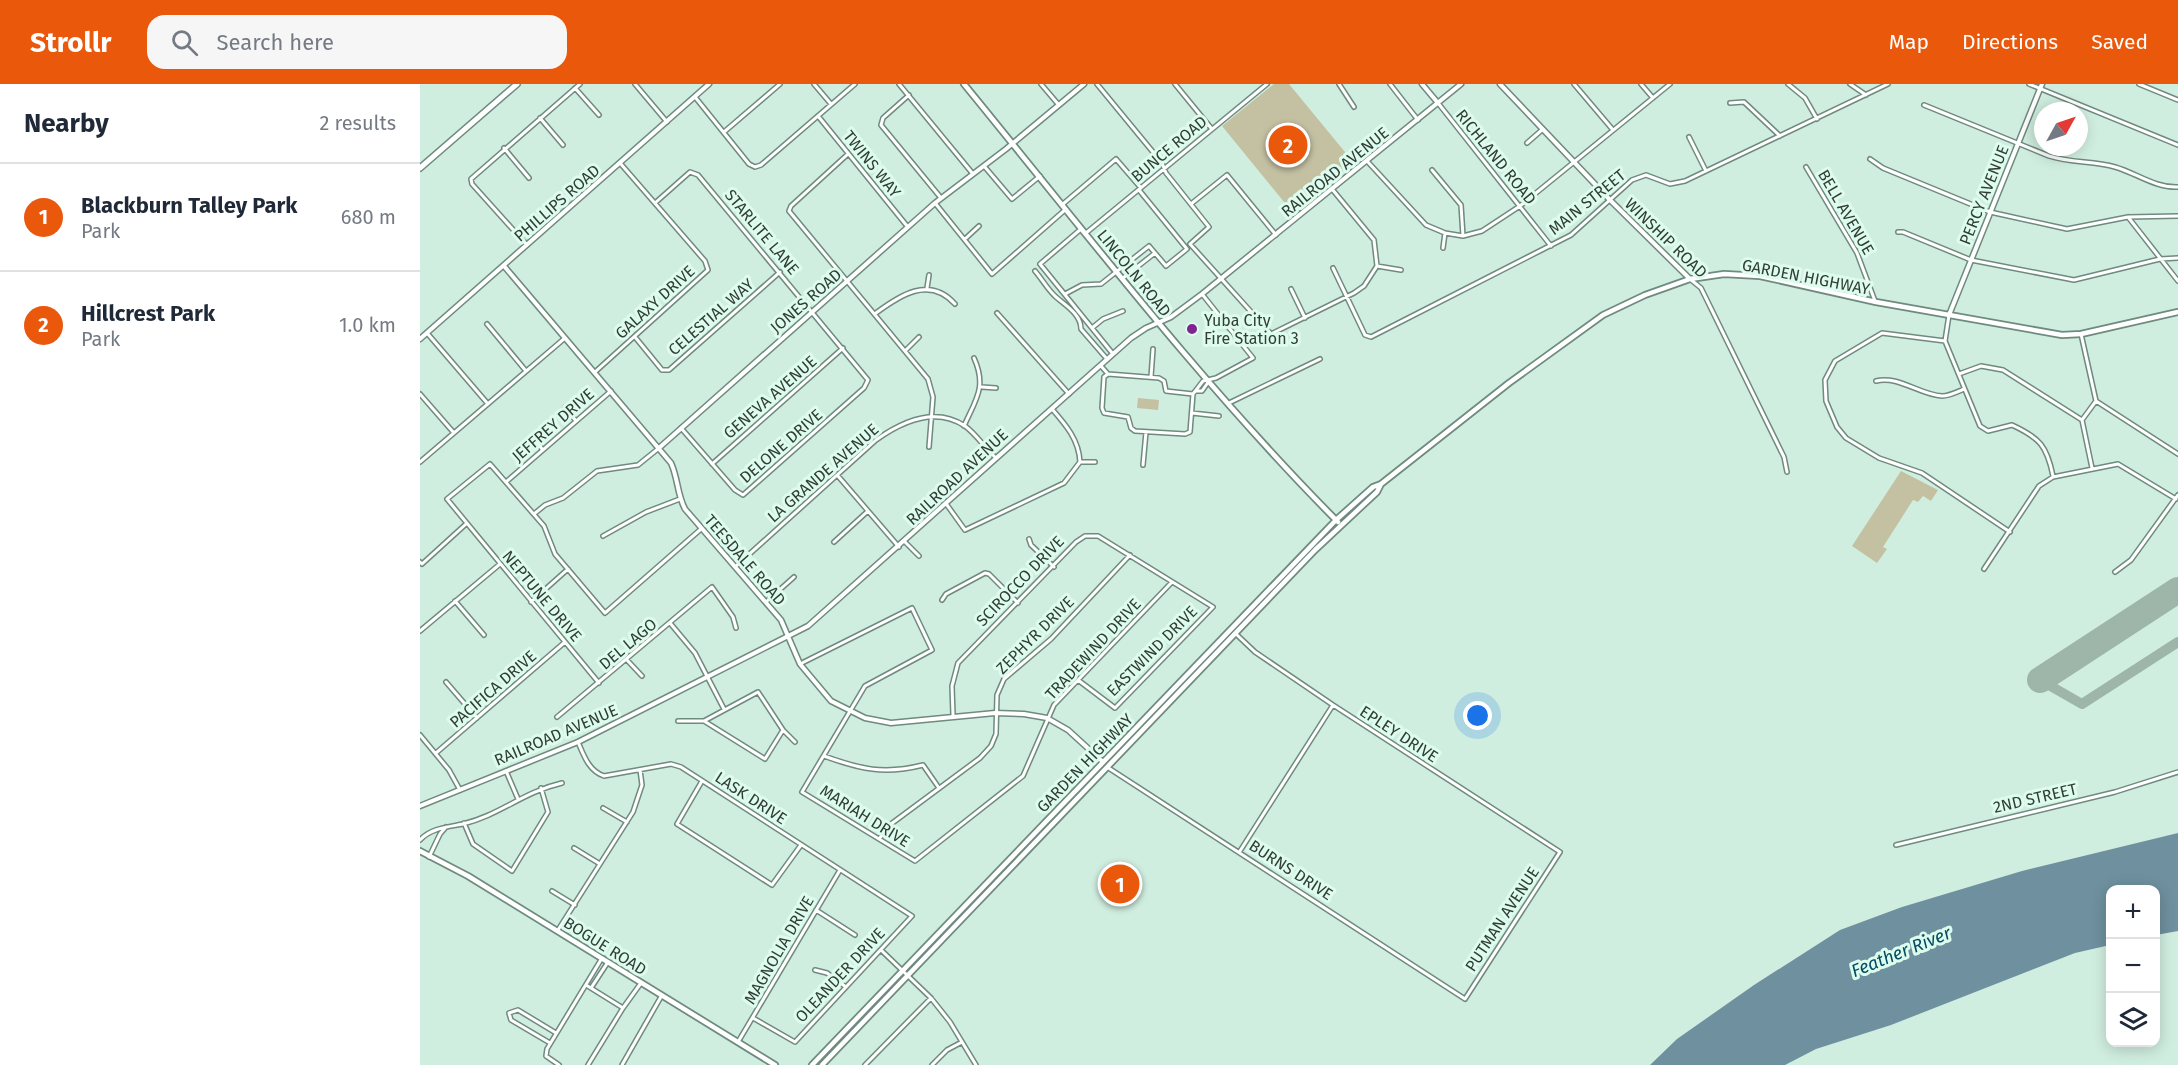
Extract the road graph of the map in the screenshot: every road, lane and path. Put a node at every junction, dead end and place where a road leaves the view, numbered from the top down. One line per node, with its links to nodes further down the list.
1 (518, 84): 68 (highway)
2 (580, 84): 30 (street)
3 (635, 84): 48 (street)
4 (710, 84): 34 (street, PHILLIPS ROAD)
5 (780, 84): 52 (street)
6 (814, 84): 39 (street)
7 (855, 84): 39 (street)
8 (899, 84): 32 (street)
9 (963, 84): 55 (main road, LINCOLN ROAD)
10 (1041, 84): 40 (street)
11 (1084, 84): 40 (street, JONES ROAD)
12 (1097, 84): 69 (street)
13 (1175, 84): 49 (street)
14 (1258, 84): 31 (street)
15 (1267, 84): 31 (street, BUNCE ROAD)
16 (1339, 84): 42 (street)
17 (1390, 84): 47 (street)
18 (1422, 84): 37 (street, RICHLAND ROAD)
19 (1461, 84): 37 (street, RAILROAD AVENUE)
20 (1500, 84): 50 (street, WINSHIP ROAD)
21 (1574, 84): 51 (street)
22 (1641, 84): 35 (street)
23 (1670, 84): 35 (street)
24 (1788, 84): 46 (street)
25 (1850, 84): 33 (street)
26 (1888, 84): 33 (street, MAIN STREET)
27 (2029, 84): 29 (street)
28 (2139, 84): 36 (street)
29 (2041, 86): 57 (street, PERCY AVENUE); 58 (street)
30 (575, 88): 43 (street); 45 (street)
31 (1261, 88): 49 (street, BUNCE ROAD)
32 (909, 95): 72 (street); 78 (street)
33 (1866, 95): 46 (street, MAIN STREET)
34 (695, 97): 48 (street, PHILLIPS ROAD); 52 (street)
35 (1653, 98): 51 (street)
36 (2178, 100)
37 (1438, 103): 47 (street, RAILROAD AVENUE); 84 (street, RICHLAND ROAD)
38 (1730, 103): 53 (street)
39 (831, 104): 44 (street)
40 (1058, 105): 55 (street, JONES ROAD)
41 (1924, 105): 57 (street)
42 (1354, 107)
43 (599, 115)
44 (818, 116): 52 (street); 61 (street, TWINS WAY)
45 (540, 118): 59 (street); 60 (street)
46 (1817, 119): 53 (street, MAIN STREET)
47 (1418, 120): 63 (street, RAILROAD AVENUE)
48 (667, 122): 65 (street, PHILLIPS ROAD)
49 (1212, 128): 69 (street, BUNCE ROAD)
50 (1543, 129): 56 (street); 64 (street, WINSHIP ROAD)
51 (1613, 130): 64 (street)
52 (724, 132)
53 (1780, 136): 71 (street, MAIN STREET)
54 (1689, 137): 71 (street)
55 (1012, 143): 66 (street, JONES ROAD); 73 (main road, LINCOLN ROAD)
56 (1527, 143)
57 (2018, 143): 75 (street); 85 (street, PERCY AVENUE)
58 (2178, 145)
59 (563, 146)
60 (504, 148): 74 (street); 96 (street)
61 (848, 154): 88 (street, TWINS WAY); 114 (street)
62 (1870, 159): 85 (street)
63 (1367, 161): 77 (street, RAILROAD AVENUE); 92 (street)
64 (1574, 162): 79 (street, WINSHIP ROAD); 84 (street)
65 (620, 163): 80 (street, GALAXY DRIVE); 96 (street, PHILLIPS ROAD)
66 (984, 165): 72 (street, JONES ROAD); 73 (street)
67 (1806, 167): 121 (street, BELL AVENUE)
68 (420, 168)
69 (1164, 169): 76 (street, BUNCE ROAD); 82 (street)
70 (1432, 170): 94 (street)
71 (1706, 171): 79 (street, MAIN STREET)
72 (973, 174): 78 (street, JONES ROAD)
73 (1040, 176): 83 (main road, LINCOLN ROAD)
74 (529, 178)
75 (2178, 187)
76 (1140, 189): 83 (street); 90 (street, BUNCE ROAD); 99 (street)
77 (1332, 189): 93 (street, RAILROAD AVENUE); 104 (street)
78 (941, 198): 81 (street, JONES ROAD)
79 (1610, 200): 97 (street, MAIN STREET); 113 (street, WINSHIP ROAD)
80 (655, 203): 109 (street, STARLITE LANE); 135 (street, GALAXY DRIVE)
81 (934, 203): 88 (street, JONES ROAD); 95 (street)
82 (1191, 204): 93 (street); 112 (street)
83 (1064, 206): 90 (main road, LINCOLN ROAD); 95 (street)
84 (1520, 206): 94 (street); 97 (street, RICHLAND ROAD)
85 (1990, 212): 87 (street); 102 (street, PERCY AVENUE)
86 (2178, 216): 87 (street)
87 (2128, 217): 101 (street)
88 (907, 226): 114 (street, JONES ROAD)
89 (979, 226): 95 (street)
90 (1084, 230): 108 (main road, LINCOLN ROAD); 118 (street, BUNCE ROAD)
91 (1898, 232): 102 (street)
92 (1445, 233): 94 (street); 98 (street)
93 (1276, 235): 112 (street, RAILROAD AVENUE)
94 (1463, 236)
95 (964, 239)
96 (527, 245): 103 (street, PHILLIPS ROAD)
97 (1551, 246): 120 (street, MAIN STREET)
98 (1443, 248)
99 (1155, 253): 108 (street); 111 (street)
100 (2178, 258): 101 (street)
101 (2160, 259): 102 (street); 115 (street)
102 (1971, 260): 128 (street, PERCY AVENUE)
103 (504, 266): 133 (street, PHILLIPS ROAD); 137 (street, TEESDALE ROAD)
104 (1377, 266): 106 (street); 120 (street)
105 (1333, 268): 120 (street)
106 (1401, 270)
107 (1035, 271): 145 (street)
108 (1118, 271): 111 (main road, LINCOLN ROAD); 118 (street)
109 (780, 272): 123 (street, STARLITE LANE); 135 (street, CELESTIAL WAY)
110 (929, 275): 116 (street)
111 (1123, 278): 130 (main road, LINCOLN ROAD)
112 (1221, 279): 119 (street, RAILROAD AVENUE); 129 (street)
113 (1690, 279): 121 (main road, GARDEN HIGHWAY); 189 (street, WINSHIP ROAD); 193 (main road, GARDEN HIGHWAY)
114 (847, 281): 123 (street, JONES ROAD); 126 (street)
115 (2178, 282)
116 (927, 289): 122 (street); 126 (street)
117 (1291, 289): 129 (street)
118 (1065, 294): 132 (street)
119 (1202, 294): 130 (street, RAILROAD AVENUE); 154 (street)
120 (1346, 297): 129 (street)
121 (1876, 303): 128 (main road, GARDEN HIGHWAY)
122 (955, 304)
123 (812, 310): 140 (street, STARLITE LANE); 174 (street, JONES ROAD)
124 (1123, 311): 132 (street)
125 (2178, 312): 134 (main road, GARDEN HIGHWAY)
126 (876, 313): 142 (street)
127 (997, 313): 162 (street)
128 (1949, 315): 134 (main road, GARDEN HIGHWAY); 139 (street)
129 (1305, 318)
130 (1159, 322): 143 (street, RAILROAD AVENUE); 154 (main road, LINCOLN ROAD)
131 (487, 324): 148 (street)
132 (1092, 328): 143 (street)
133 (427, 333): 138 (street, PHILLIPS ROAD); 165 (street)
134 (2081, 334): 163 (street)
135 (634, 337): 149 (street, GALAXY DRIVE)
136 (919, 337): 142 (street)
137 (565, 338): 148 (street); 149 (street, TEESDALE ROAD)
138 (420, 339)
139 (1945, 341): 150 (street); 203 (street)
140 (843, 348): 151 (street, STARLITE LANE); 186 (street, GENEVA AVENUE)
141 (1153, 349): 153 (street)
142 (906, 350): 170 (street)
143 (1113, 354): 145 (street, RAILROAD AVENUE)
144 (974, 358): 156 (street)
145 (1107, 359): 147 (street, RAILROAD AVENUE)
146 (1320, 359): 164 (street)
147 (1099, 367): 152 (street); 162 (street, RAILROAD AVENUE)
148 (526, 371): 165 (street)
149 (595, 372): 159 (street, TEESDALE ROAD)
150 (1959, 374): 158 (street); 171 (street)
151 (865, 375): 186 (street, DELONE DRIVE)
152 (1106, 375): 153 (street); 175 (street)
153 (1151, 377): 160 (street)
154 (1209, 381): 160 (street); 160 (street); 164 (main road, LINCOLN ROAD)
155 (1876, 381): 158 (street)
156 (982, 387): 157 (street); 173 (street)
157 (996, 388)
158 (1965, 389): 191 (street)
159 (611, 391): 172 (street, JEFFREY DRIVE); 179 (street, TEESDALE ROAD)
160 (1194, 393): 168 (street)
161 (420, 394): 176 (street)
162 (1068, 394): 167 (street, RAILROAD AVENUE)
163 (2096, 401): 171 (street); 181 (street)
164 (1229, 403): 199 (main road, LINCOLN ROAD)
165 (488, 404): 176 (street)
166 (565, 407): 172 (street)
167 (1052, 409): 182 (street, RAILROAD AVENUE); 184 (street)
168 (1192, 413): 169 (street); 175 (street)
169 (1220, 416)
170 (931, 417): 173 (street, LA GRANDE AVENUE); 178 (street); 190 (street, LA GRANDE AVENUE)
171 (2082, 420): 188 (street)
172 (576, 421): 180 (street, JEFFREY DRIVE)
173 (964, 426): 182 (street, LA GRANDE AVENUE)
174 (681, 428): 179 (street, JONES ROAD); 186 (street, DELONE DRIVE)
175 (1146, 432): 187 (street)
176 (454, 433): 183 (street)
177 (532, 437): 180 (street)
178 (929, 447)
179 (659, 448): 195 (street, TEESDALE ROAD); 198 (street, JONES ROAD)
180 (543, 450): 192 (street, JEFFREY DRIVE)
181 (2178, 454)
182 (995, 457): 196 (street, RAILROAD AVENUE)
183 (420, 462)
184 (1080, 462): 185 (street); 196 (street)
185 (1095, 462)
186 (712, 464)
187 (1143, 465)
188 (2092, 468): 191 (street); 194 (street)
189 (1787, 472)
190 (838, 476): 197 (street); 213 (street, LA GRANDE AVENUE)
191 (2053, 477): 203 (street)
192 (506, 482): 198 (street); 200 (street, JEFFREY DRIVE)
193 (1381, 484): 199 (main road, GARDEN HIGHWAY); 201 (main road, GARDEN HIGHWAY)
194 (2177, 497): 217 (street)
195 (680, 499): 202 (street, TEESDALE ROAD); 204 (street)
196 (947, 505): 206 (street, RAILROAD AVENUE)
197 (868, 511): 207 (street); 208 (street)
198 (534, 514): 215 (street)
199 (1336, 520): 201 (main road, LINCOLN ROAD); 228 (main road, GARDEN HIGHWAY)
200 (466, 524): 211 (street); 212 (street, NEPTUNE DRIVE)
201 (1341, 525): 230 (main road, GARDEN HIGHWAY)
202 (701, 529): 213 (street, TEESDALE ROAD); 215 (street)
203 (2010, 532): 216 (street)
204 (603, 536)
205 (1029, 539): 214 (street)
206 (904, 541): 208 (street, RAILROAD AVENUE); 210 (street)
207 (834, 542)
208 (898, 547): 232 (street, RAILROAD AVENUE)
209 (1130, 555): 214 (street, SCIROCCO DRIVE); 219 (street, SCIROCCO DRIVE); 244 (street, ZEPHYR DRIVE)
210 (919, 556)
211 (420, 562)
212 (500, 564): 221 (street); 222 (street, NEPTUNE DRIVE)
213 (735, 567): 223 (street, TEESDALE ROAD)
214 (1054, 567): 224 (street, SCIROCCO DRIVE)
215 (568, 569): 222 (street)
216 (1984, 569)
217 (2115, 572)
218 (794, 577): 223 (street)
219 (1172, 582): 225 (street, SCIROCCO DRIVE); 238 (street, TRADEWIND DRIVE)
220 (942, 600): 224 (street)
221 (455, 601): 229 (street); 231 (street)
222 (531, 602): 233 (street, NEPTUNE DRIVE)
223 (766, 602): 232 (street, TEESDALE ROAD)
224 (1018, 603): 245 (street, SCIROCCO DRIVE)
225 (1213, 607): 238 (street, EASTWIND DRIVE)
226 (670, 623): 227 (street, DEL LAGO); 234 (street, DEL LAGO); 237 (street)
227 (736, 628)
228 (1231, 628): 230 (street, EPLEY DRIVE); 257 (main road, GARDEN HIGHWAY)
229 (420, 631)
230 (1236, 633): 241 (street, EPLEY DRIVE); 258 (main road, GARDEN HIGHWAY)
231 (484, 635)
232 (788, 638): 235 (street, TEESDALE ROAD); 237 (street, RAILROAD AVENUE)
233 (565, 642): 240 (street, NEPTUNE DRIVE); 247 (street, PACIFICA DRIVE)
234 (627, 660): 236 (street); 240 (street, DEL LAGO)
235 (800, 664): 243 (street, TEESDALE ROAD); 243 (street)
236 (642, 676)
237 (708, 678): 242 (street); 253 (street, RAILROAD AVENUE)
238 (1078, 680): 248 (street, TRADEWIND DRIVE)
239 (446, 682): 247 (street)
240 (599, 683): 246 (street, DEL LAGO)
241 (1333, 705): 279 (street); 280 (street, EPLEY DRIVE)
242 (724, 709): 250 (street); 251 (street)
243 (850, 711): 245 (street, TEESDALE ROAD); 256 (street)
244 (995, 713): 245 (street, TEESDALE ROAD); 248 (street, TEESDALE ROAD); 265 (street, ZEPHYR DRIVE)
245 (952, 715)
246 (557, 717)
247 (477, 718): 255 (street, PACIFICA DRIVE)
248 (1047, 718): 257 (street, TEESDALE ROAD); 282 (street, TRADEWIND DRIVE)
249 (678, 721): 250 (street)
250 (704, 721): 251 (street)
251 (783, 730): 254 (street)
252 (420, 735): 255 (street)
253 (578, 742): 259 (street, RAILROAD AVENUE); 260 (street, LASK DRIVE)
254 (795, 742)
255 (436, 753): 266 (street)
256 (824, 756): 265 (street); 273 (street, MARIAH DRIVE)
257 (1103, 762): 258 (street, BURNS DRIVE); 295 (main road, GARDEN HIGHWAY)
258 (1107, 766): 279 (street, BURNS DRIVE); 296 (main road, GARDEN HIGHWAY)
259 (506, 770): 266 (street, RAILROAD AVENUE); 267 (street)
260 (640, 770): 262 (street, LASK DRIVE); 270 (street)
261 (2178, 772): 276 (street, 2ND STREET)
262 (702, 781): 275 (street, LASK DRIVE); 275 (street)
263 (561, 783): 264 (street)
264 (541, 788): 267 (street); 271 (street)
265 (939, 788): 273 (street, ZEPHYR DRIVE)
266 (460, 790): 268 (street, RAILROAD AVENUE)
267 (518, 799): 271 (street)
268 (420, 806)
269 (603, 808): 270 (street)
270 (627, 822): 283 (street)
271 (464, 823): 272 (street)
272 (446, 827): 274 (street); 281 (street)
273 (879, 839): 282 (street, MARIAH DRIVE)
274 (420, 840)
275 (801, 844): 284 (street, LASK DRIVE)
276 (1896, 845)
277 (574, 848): 283 (street)
278 (420, 851): 281 (main road, BOGUE ROAD)
279 (1240, 851): 303 (street, BURNS DRIVE)
280 (1560, 852): 303 (street, PUTMAN AVENUE)
281 (429, 857): 289 (main road, BOGUE ROAD)
282 (915, 861)
283 (600, 864): 286 (street)
284 (840, 870): 287 (street, MAGNOLIA DRIVE); 288 (street, LASK DRIVE)
285 (552, 891): 286 (street)
286 (575, 905): 289 (street)
287 (816, 910): 290 (street); 305 (street, MAGNOLIA DRIVE)
288 (912, 916): 291 (street, OLEANDER DRIVE)
289 (558, 931): 292 (main road, BOGUE ROAD)
290 (855, 935)
291 (881, 950): 295 (street); 299 (street, OLEANDER DRIVE)
292 (602, 958): 293 (main road, BOGUE ROAD); 298 (street)
293 (608, 962): 297 (main road, BOGUE ROAD); 300 (street)
294 (815, 970): 299 (street)
295 (903, 970): 296 (street); 314 (main road, GARDEN HIGHWAY)
296 (908, 976): 302 (street); 315 (main road, GARDEN HIGHWAY)
297 (641, 983): 301 (main road, BOGUE ROAD); 304 (street)
298 (586, 985): 300 (street); 306 (street)
299 (846, 987): 305 (street, OLEANDER DRIVE)
300 (591, 988): 304 (street)
301 (662, 996): 307 (main road, BOGUE ROAD); 312 (street)
302 (931, 998): 308 (street); 316 (street)
303 (1465, 999)
304 (623, 1008): 311 (street)
305 (753, 1018): 307 (street, MAGNOLIA DRIVE)
306 (556, 1033): 309 (street); 309 (street)
307 (738, 1042): 313 (main road, BOGUE ROAD)
308 (962, 1042): 317 (street); 318 (street)
309 (550, 1043): 310 (street)
310 (559, 1065)
311 (588, 1065)
312 (622, 1065)
313 (775, 1065)
314 (812, 1065)
315 (822, 1065)
316 (865, 1065)
317 (932, 1065)
318 (976, 1065)

